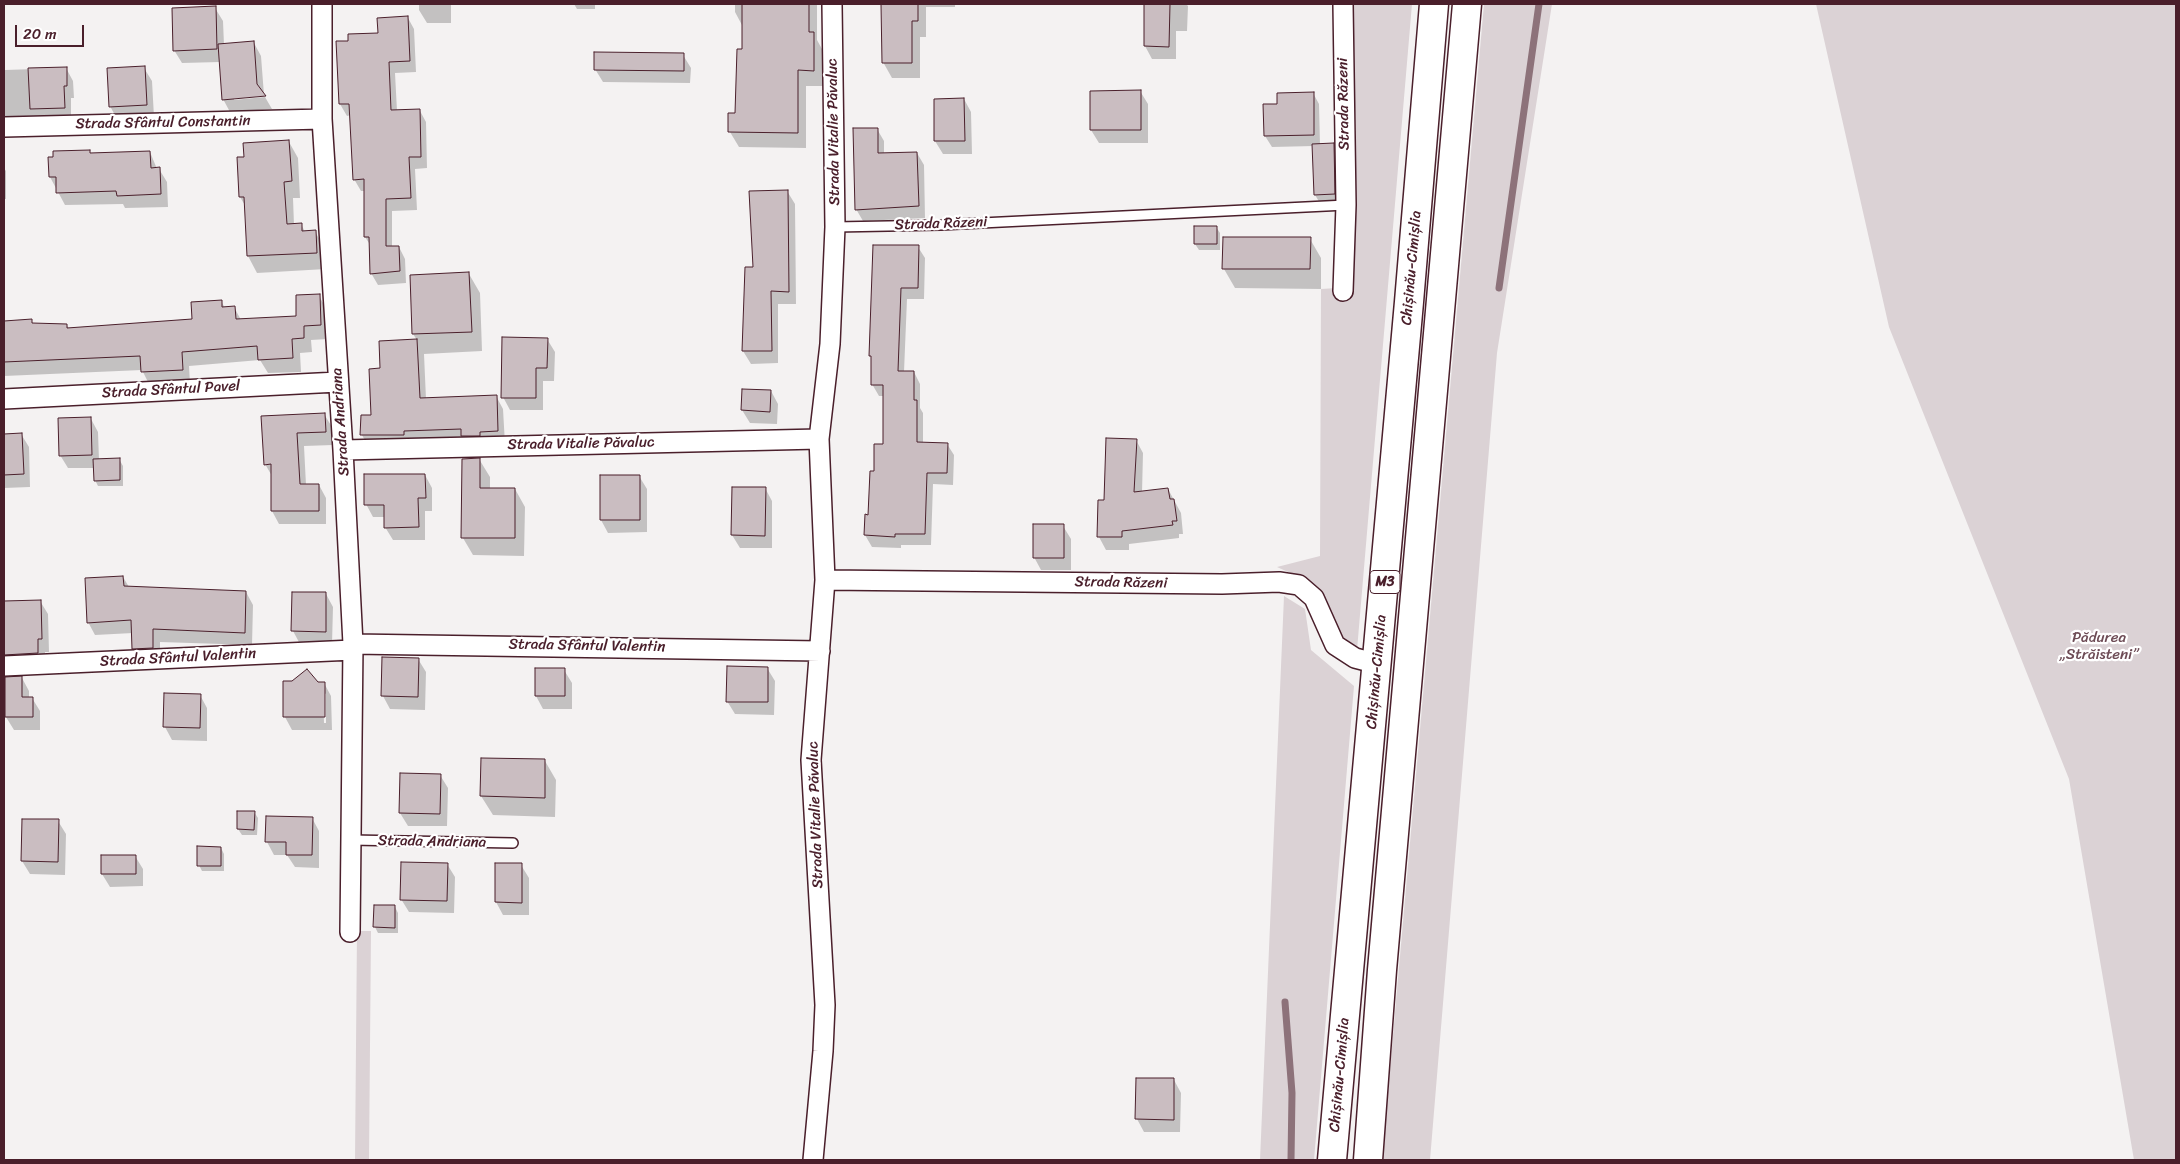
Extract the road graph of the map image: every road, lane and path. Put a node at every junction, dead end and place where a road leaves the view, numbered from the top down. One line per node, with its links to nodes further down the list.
1 (322, 4): 6 (street, Strada Andriana)
2 (832, 4): 9 (street, Strada Vitalie Păvaluc)
3 (1343, 4): 8 (street, Strada Răzeni)
4 (1434, 4): 18 (highway, Chișinău-Cimișlia / M3)
5 (1467, 4): 25 (highway, Chișinău-Cimișlia / M3)
6 (322, 119): 7 (street, Strada Sfântul Constantin); 11 (street, Strada Andriana)
7 (4, 128)
8 (1346, 205): 9 (lane, Strada Răzeni); 10 (street, Strada Răzeni)
9 (835, 227): 13 (street, Strada Vitalie Păvaluc)
10 (1344, 291)
11 (338, 382): 12 (street, Strada Sfântul Pavel); 14 (street, Strada Andriana)
12 (4, 399)
13 (819, 439): 14 (street, Strada Vitalie Păvaluc); 15 (street, Strada Vitalie Păvaluc)
14 (343, 450): 16 (street, Strada Andriana)
15 (825, 580): 17 (street, Strada Vitalie Păvaluc); 18 (street, Strada Răzeni)
16 (353, 647): 17 (street, Strada Sfântul Valentin); 19 (street, Strada Sfântul Valentin); 20 (street, Strada Andriana)
17 (820, 651): 23 (street, Strada Vitalie Păvaluc)
18 (1378, 664): 24 (highway, Chișinău-Cimișlia / M3)
19 (4, 666)
20 (351, 840): 21 (lane, Strada Andriana); 22 (street, Strada Andriana)
21 (513, 843)
22 (350, 932)
23 (813, 1160)
24 (1332, 1160)
25 (1368, 1160)

